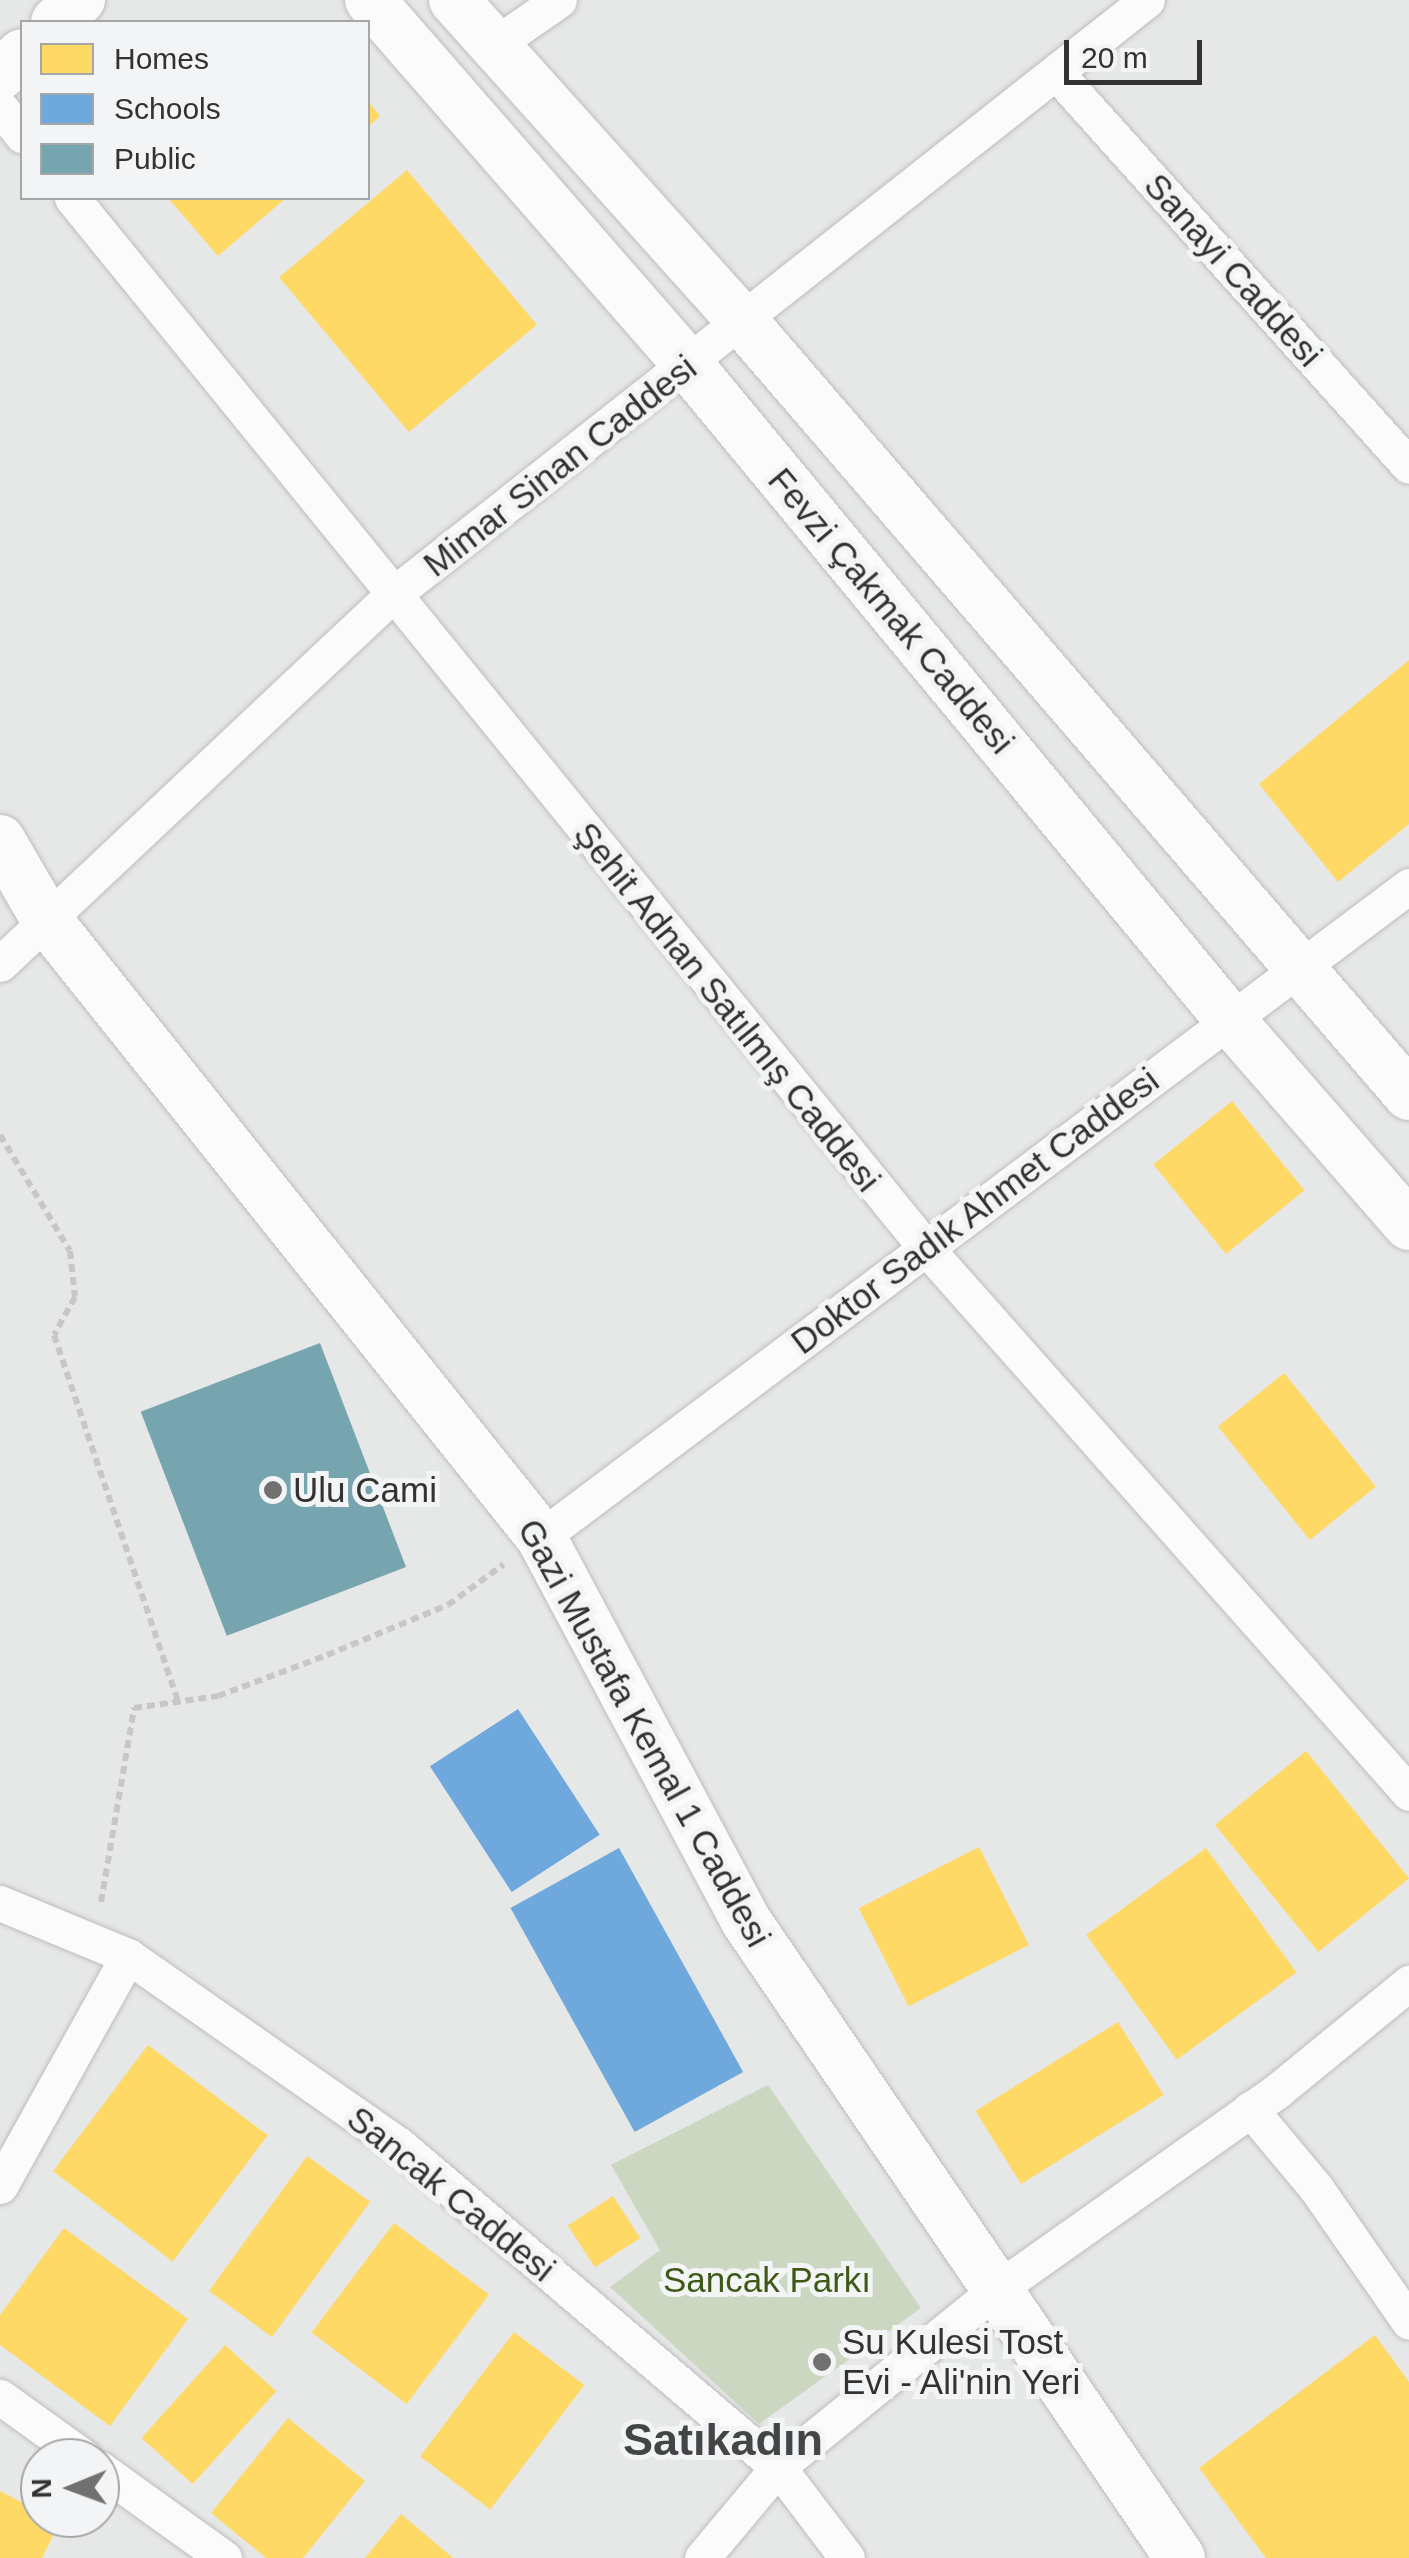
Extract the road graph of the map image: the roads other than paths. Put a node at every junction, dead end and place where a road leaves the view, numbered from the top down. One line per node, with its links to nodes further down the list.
1 (80, 0): 6 (main road)
2 (370, 0): 15 (main road, Fevzi Çakmak Caddesi)
3 (454, 0): 7 (main road)
4 (559, 0): 7 (street)
5 (1147, 0): 10 (street, Mimar Sinan Caddesi)
6 (58, 20)
7 (494, 46): 14 (main road)
8 (20, 56): 9 (main road)
9 (0, 75)
10 (1058, 75): 14 (street, Mimar Sinan Caddesi); 16 (street, Sanayi Caddesi)
11 (0, 107): 12 (street)
12 (20, 132)
13 (74, 200): 17 (street, Şehit Adnan Satılmış Caddesi)
14 (744, 323): 15 (street, Mimar Sinan Caddesi); 22 (main road)
15 (689, 366): 17 (street, Mimar Sinan Caddesi); 23 (main road, Fevzi Çakmak Caddesi)
16 (1409, 466)
17 (390, 597): 20 (street, Mimar Sinan Caddesi); 26 (street, Şehit Adnan Satılmış Caddesi)
18 (0, 840): 20 (main road, Gazi Mustafa Kemal 1 Caddesi)
19 (1409, 886): 22 (street, Doktor Sadık Ahmet Caddesi)
20 (46, 919): 21 (street, Mimar Sinan Caddesi); 27 (main road, Gazi Mustafa Kemal 1 Caddesi)
21 (0, 964)
22 (1301, 967): 23 (street, Doktor Sadık Ahmet Caddesi); 24 (main road)
23 (1230, 1020): 25 (main road, Fevzi Çakmak Caddesi); 26 (street, Doktor Sadık Ahmet Caddesi)
24 (1409, 1095)
25 (1409, 1225)
26 (926, 1248): 27 (street, Doktor Sadık Ahmet Caddesi); 28 (street, Şehit Adnan Satılmış Caddesi)
27 (541, 1537): 34 (main road, Gazi Mustafa Kemal 1 Caddesi)
28 (1409, 1793)
29 (0, 1903): 30 (street, Sancak Caddesi)
30 (128, 1956): 33 (street); 38 (street, Sancak Caddesi)
31 (1409, 1983): 32 (street)
32 (1250, 2109): 34 (street); 35 (street)
33 (0, 2186)
34 (996, 2290): 38 (street); 43 (main road, Gazi Mustafa Kemal 1 Caddesi)
35 (1409, 2322)
36 (0, 2397): 37 (street)
37 (57, 2438)
38 (778, 2467): 41 (street); 42 (street, Sancak Caddesi)
39 (120, 2483): 40 (street)
40 (224, 2558)
41 (702, 2558)
42 (847, 2558)
43 (1180, 2558)

